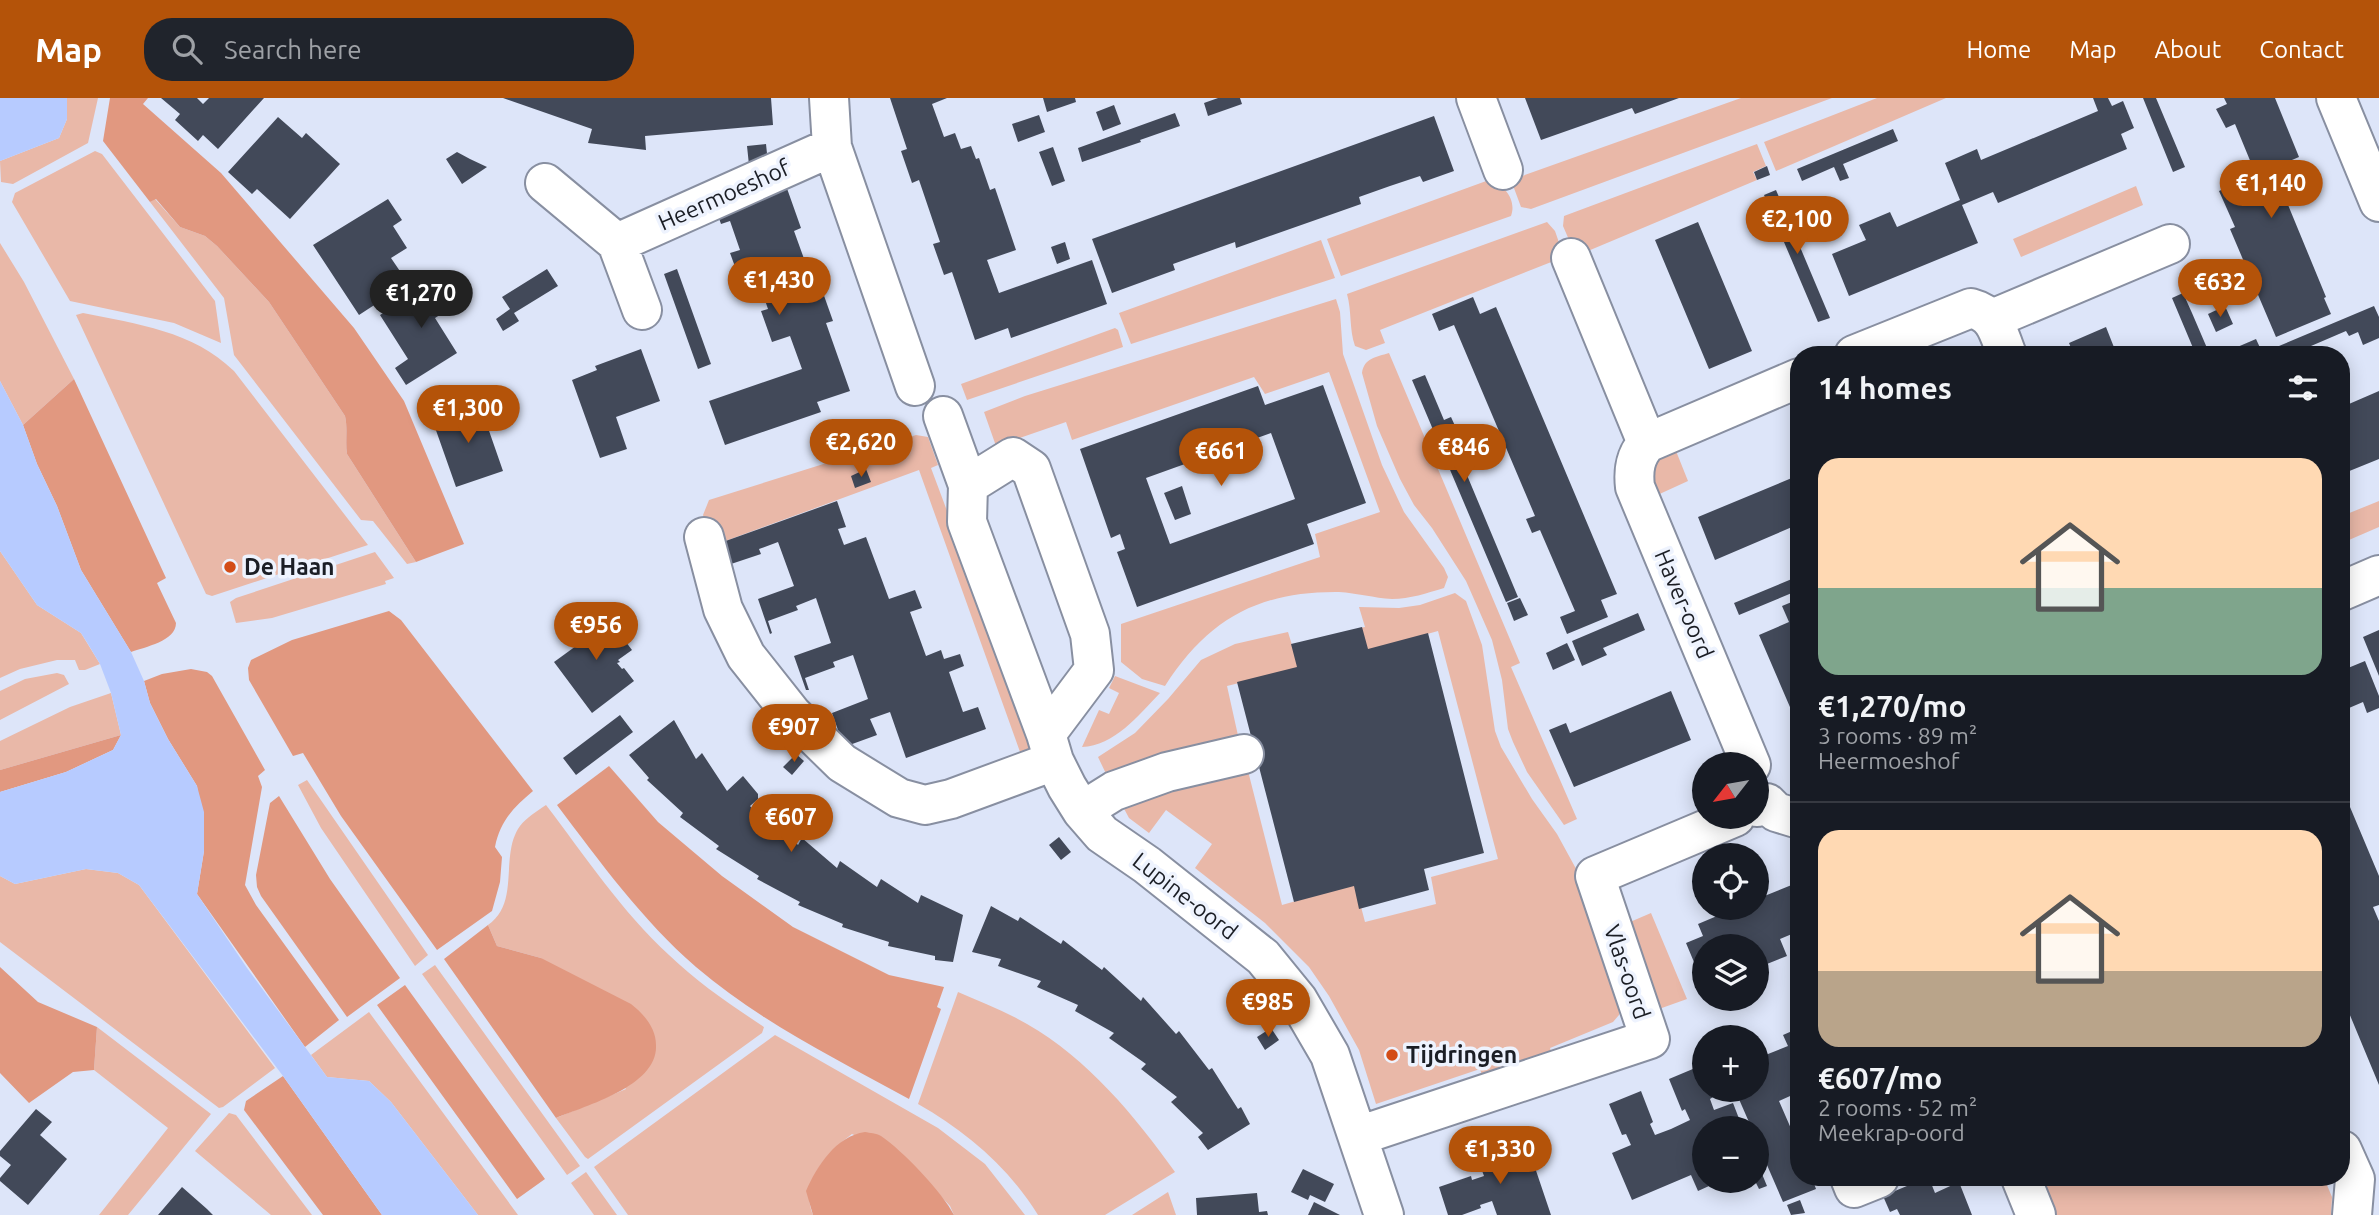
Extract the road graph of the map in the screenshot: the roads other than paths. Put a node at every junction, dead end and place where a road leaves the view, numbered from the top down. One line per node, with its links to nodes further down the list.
1 (829, 98): 5 (street)
2 (1476, 98): 6 (street)
3 (2336, 98): 4 (street)
4 (2368, 144): 8 (street)
5 (832, 147): 9 (street, Heermoeshof); 17 (street)
6 (1503, 170)
7 (545, 183): 9 (street)
8 (2379, 202)
9 (617, 243): 12 (street)
10 (2170, 244): 13 (street)
11 (1571, 258): 19 (street)
12 (642, 310)
13 (1992, 319): 14 (street); 15 (street)
14 (1876, 346)
15 (2003, 346)
16 (1790, 382): 19 (street)
17 (915, 386)
18 (943, 416): 20 (street, Lupine-oord)
19 (1647, 443): 25 (street, Haver-oord)
20 (968, 485): 24 (street, Lupine-oord); 24 (street)
21 (704, 537): 24 (street)
22 (2379, 575): 23 (street)
23 (2350, 588)
24 (1050, 748): 27 (street, Lupine-oord)
25 (1746, 752)
26 (1244, 754): 27 (street)
27 (1082, 811): 29 (street, Lupine-oord)
28 (1704, 830): 29 (street, Vlas-oord)
29 (1358, 1136): 31 (street, Lupine-oord)
30 (2024, 1186): 32 (street)
31 (1384, 1215)
32 (2036, 1215)

